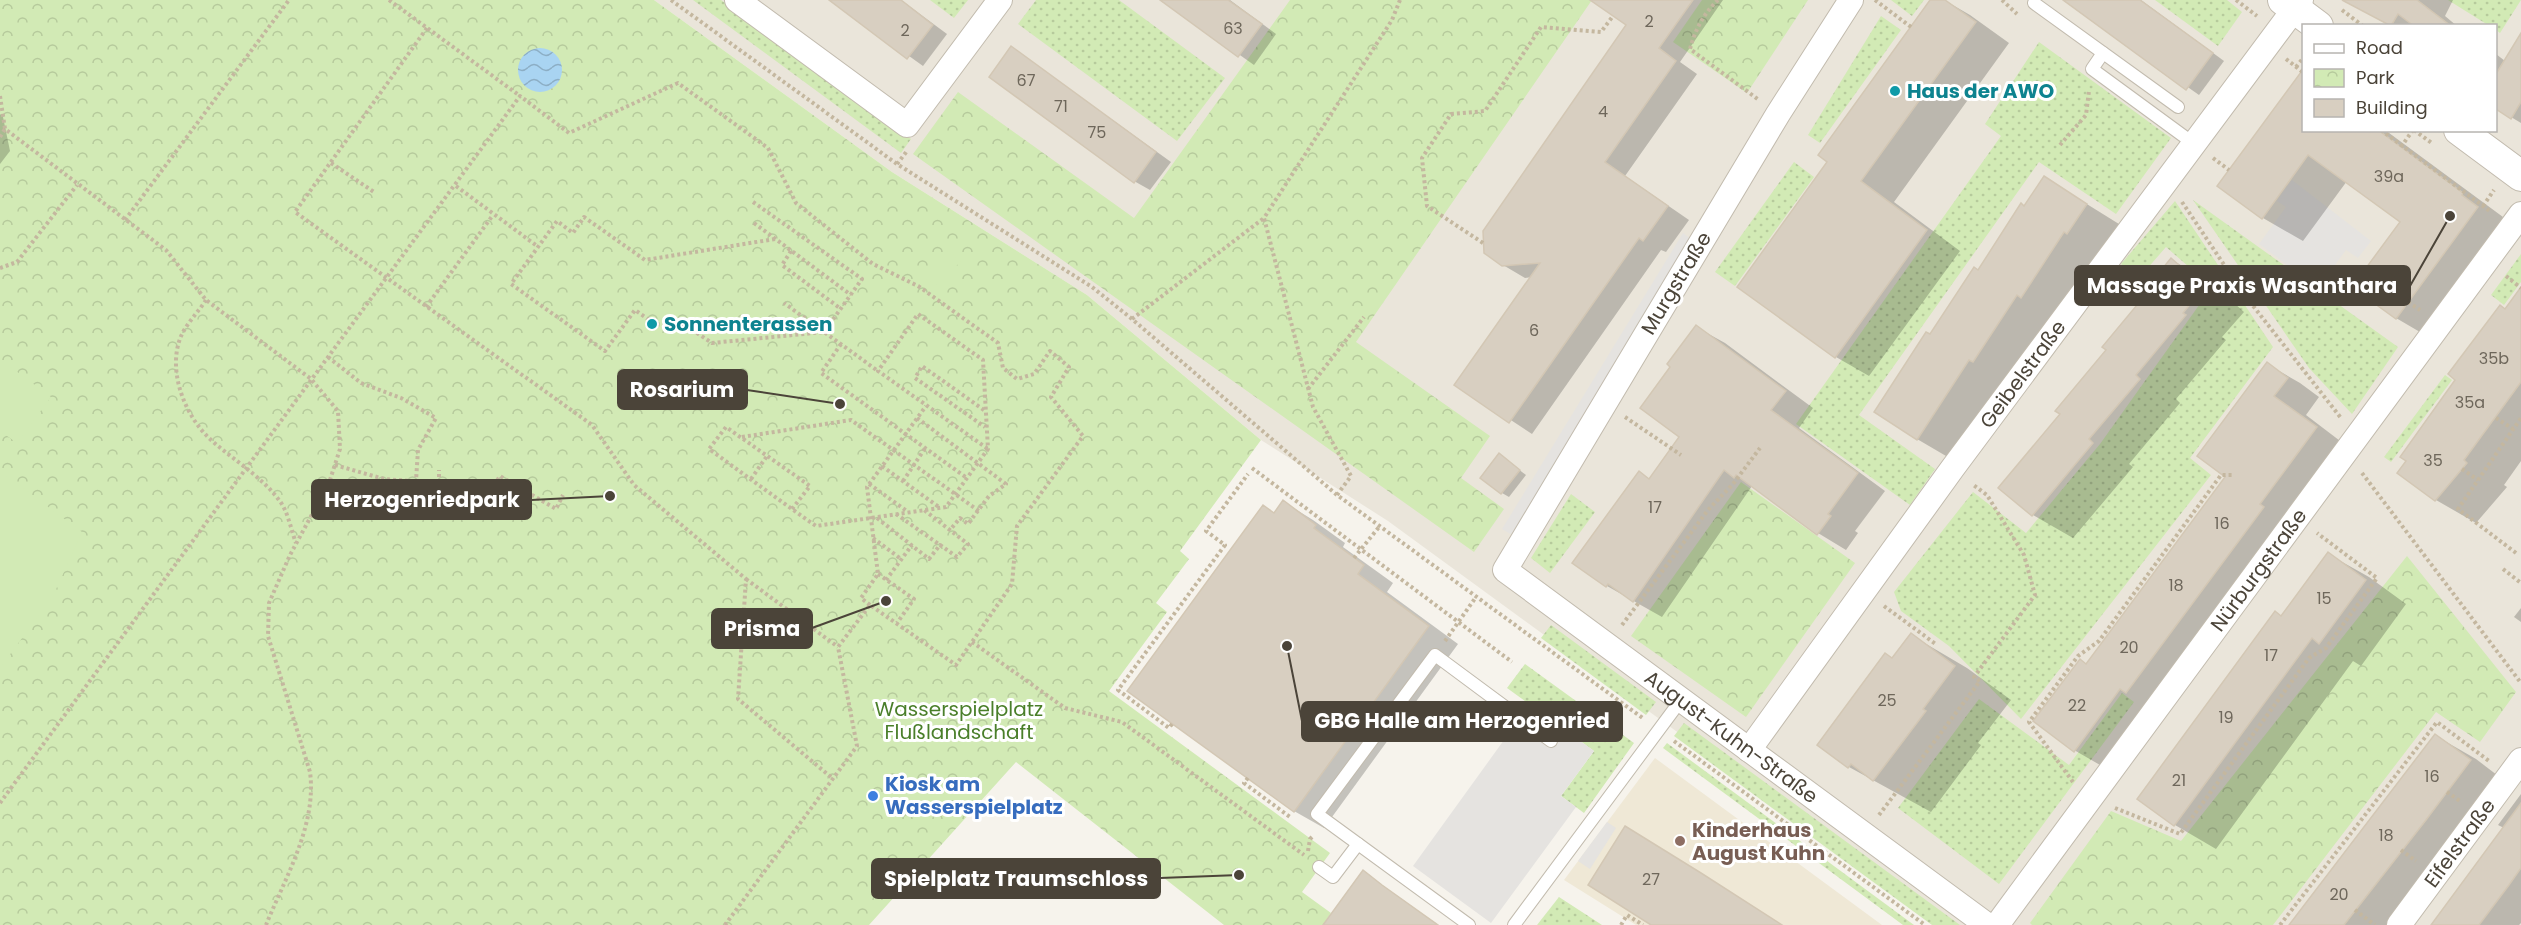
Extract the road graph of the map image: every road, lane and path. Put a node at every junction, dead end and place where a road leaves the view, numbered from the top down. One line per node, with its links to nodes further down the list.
1 (289, 0): 45 (path)
2 (388, 0): 15 (path)
3 (671, 0): 60 (path)
4 (737, 0): 5 (street)
5 (1000, 0)
6 (1400, 0): 44 (path)
7 (1718, 0): 23 (path)
8 (1851, 0): 23 (street, Murgstraße)
9 (1874, 0): 14 (path)
10 (2034, 3): 16 (lane)
11 (2307, 8): 13 (path); 31 (street, Geibelstraße)
12 (1613, 16): 49 (path)
13 (2357, 24)
14 (1911, 27)
15 (427, 28): 21 (path); 34 (path)
16 (2103, 53): 19 (lane); 22 (lane)
17 (2302, 60): 18 (path)
18 (2296, 67)
19 (2092, 69): 31 (lane); 32 (path)
20 (0, 96): 24 (path)
21 (520, 96): 38 (path); 135 (path)
22 (2178, 107)
23 (1778, 114): 67 (street, Murgstraße)
24 (5, 129): 29 (path); 37 (path)
25 (2383, 132): 30 (path)
26 (2393, 132): 30 (path)
27 (2412, 132): 33 (path)
28 (2462, 132): 35 (street)
29 (0, 137)
30 (2389, 137): 33 (path)
31 (2193, 143): 36 (street, Geibelstraße)
32 (2060, 146)
33 (2401, 146): 42 (path)
34 (331, 163): 40 (path); 53 (path)
35 (2521, 176)
36 (2166, 180): 77 (path); 90 (street, Geibelstraße)
37 (77, 185): 45 (path); 52 (path)
38 (455, 186): 43 (path); 53 (path)
39 (2494, 189): 42 (path)
40 (374, 192)
41 (753, 202): 54 (path)
42 (2482, 206): 46 (path)
43 (493, 215): 50 (path); 57 (path)
44 (1264, 218): 60 (path); 66 (path)
45 (125, 220): 55 (path)
46 (2516, 221): 77 (street, Nürburgstraße)
47 (754, 224): 48 (path)
48 (775, 239): 50 (path); 51 (path)
49 (1483, 243)
50 (537, 246): 61 (path)
51 (791, 251): 54 (path); 58 (path)
52 (0, 268)
53 (386, 278): 57 (path); 63 (path)
54 (851, 295): 58 (path)
55 (206, 300): 65 (path); 88 (path)
56 (784, 303): 61 (path)
57 (426, 307): 127 (path)
58 (841, 309): 61 (path)
59 (1364, 316): 66 (path)
60 (1132, 319): 104 (path)
61 (824, 332): 62 (path)
62 (841, 344): 64 (path); 75 (path)
63 (328, 357): 65 (path); 99 (path)
64 (878, 371): 68 (path); 69 (path)
65 (311, 379): 85 (path); 88 (path)
66 (1308, 389): 104 (path)
67 (1605, 403): 82 (path); 125 (street, Murgstraße)
68 (926, 406): 70 (path); 81 (path)
69 (984, 410): 73 (path); 73 (path)
70 (917, 418): 75 (path); 84 (path)
71 (2496, 418): 74 (path)
72 (2521, 418): 74 (path)
73 (986, 427): 81 (path)
74 (2513, 429): 97 (path)
75 (907, 433): 78 (path); 80 (path)
76 (741, 437): 80 (path); 83 (path); 96 (path)
77 (2351, 445): 112 (street, Nürburgstraße); 140 (path)
78 (926, 447): 86 (path); 95 (path)
79 (1760, 448): 136 (path)
80 (894, 449): 86 (path); 87 (path)
81 (988, 449): 84 (path)
82 (1681, 455)
83 (767, 456): 96 (path); 106 (path)
84 (977, 464): 95 (path); 108 (path)
85 (335, 465): 99 (path); 117 (path)
86 (914, 465): 98 (path); 103 (path)
87 (882, 466): 98 (path); 101 (path)
88 (247, 467): 117 (path); 150 (path)
89 (1252, 468): 120 (path)
90 (1952, 469): 130 (street, Geibelstraße); 152 (path)
91 (2462, 469): 97 (path)
92 (439, 470): 100 (path)
93 (1248, 474): 142 (path)
94 (2232, 475): 149 (path)
95 (967, 478): 103 (path)
96 (751, 479): 106 (path)
97 (2478, 480): 121 (path)
98 (903, 481): 105 (path)
99 (416, 482): 100 (path)
100 (439, 483): 102 (path)
101 (869, 484): 109 (path); 113 (path)
102 (563, 495)
103 (955, 495): 105 (path); 108 (path)
104 (1337, 495): 114 (path)
105 (939, 508): 107 (path)
106 (792, 509): 113 (path)
107 (924, 510): 109 (path); 115 (path)
108 (979, 511): 115 (path)
109 (909, 513): 110 (path)
110 (896, 514): 111 (path); 119 (path)
111 (877, 518): 113 (path); 118 (path)
112 (2297, 518): 149 (street, Nürburgstraße); 149 (path)
113 (870, 519): 116 (path)
114 (1379, 527): 120 (path); 131 (path)
115 (950, 530): 119 (path)
116 (873, 538): 123 (path); 126 (path)
117 (296, 543): 157 (path)
118 (912, 545): 119 (path); 123 (path)
119 (940, 545)
120 (1361, 550): 122 (path); 133 (path)
121 (2516, 553)
122 (1354, 558)
123 (901, 559): 128 (path)
124 (2503, 569): 129 (path)
125 (1505, 570): 136 (street, August-Kuhn-Straße)
126 (878, 574): 128 (path); 132 (path)
127 (746, 579): 138 (path); 147 (path)
128 (886, 580): 134 (path)
129 (2521, 583)
130 (1863, 592): 137 (path); 145 (street, Geibelstraße)
131 (1476, 597): 133 (path); 143 (path)
132 (870, 605): 134 (path); 138 (path)
133 (1458, 622): 139 (path)
134 (897, 623): 135 (path)
135 (972, 642): 154 (path)
136 (1607, 645): 141 (street, August-Kuhn-Straße)
137 (1937, 645)
138 (838, 647): 147 (path)
139 (1512, 662)
140 (2521, 683)
141 (1681, 700): 143 (lane); 145 (street, August-Kuhn-Straße)
142 (1172, 724)
143 (1659, 730): 160 (lane); 163 (path)
144 (1551, 741): 153 (lane)
145 (1749, 750): 152 (street, August-Kuhn-Straße)
146 (2515, 768): 166 (path); 168 (street, Eifelstraße)
147 (832, 778): 158 (path)
148 (1248, 778): 151 (path)
149 (2089, 800): 165 (street, Nürburgstraße)
150 (0, 803)
151 (1290, 817)
152 (1864, 835): 164 (street, August-Kuhn-Straße)
153 (1358, 844): 155 (lane); 159 (lane)
154 (1306, 857)
155 (1319, 867)
156 (2355, 910): 167 (path)
157 (266, 925)
158 (725, 925)
159 (1469, 925)
160 (1514, 925)
161 (1621, 925): 162 (path)
162 (1643, 925)
163 (1924, 925)
164 (1987, 925)
165 (1997, 925)
166 (2280, 925)
167 (2376, 925)
168 (2399, 925)

